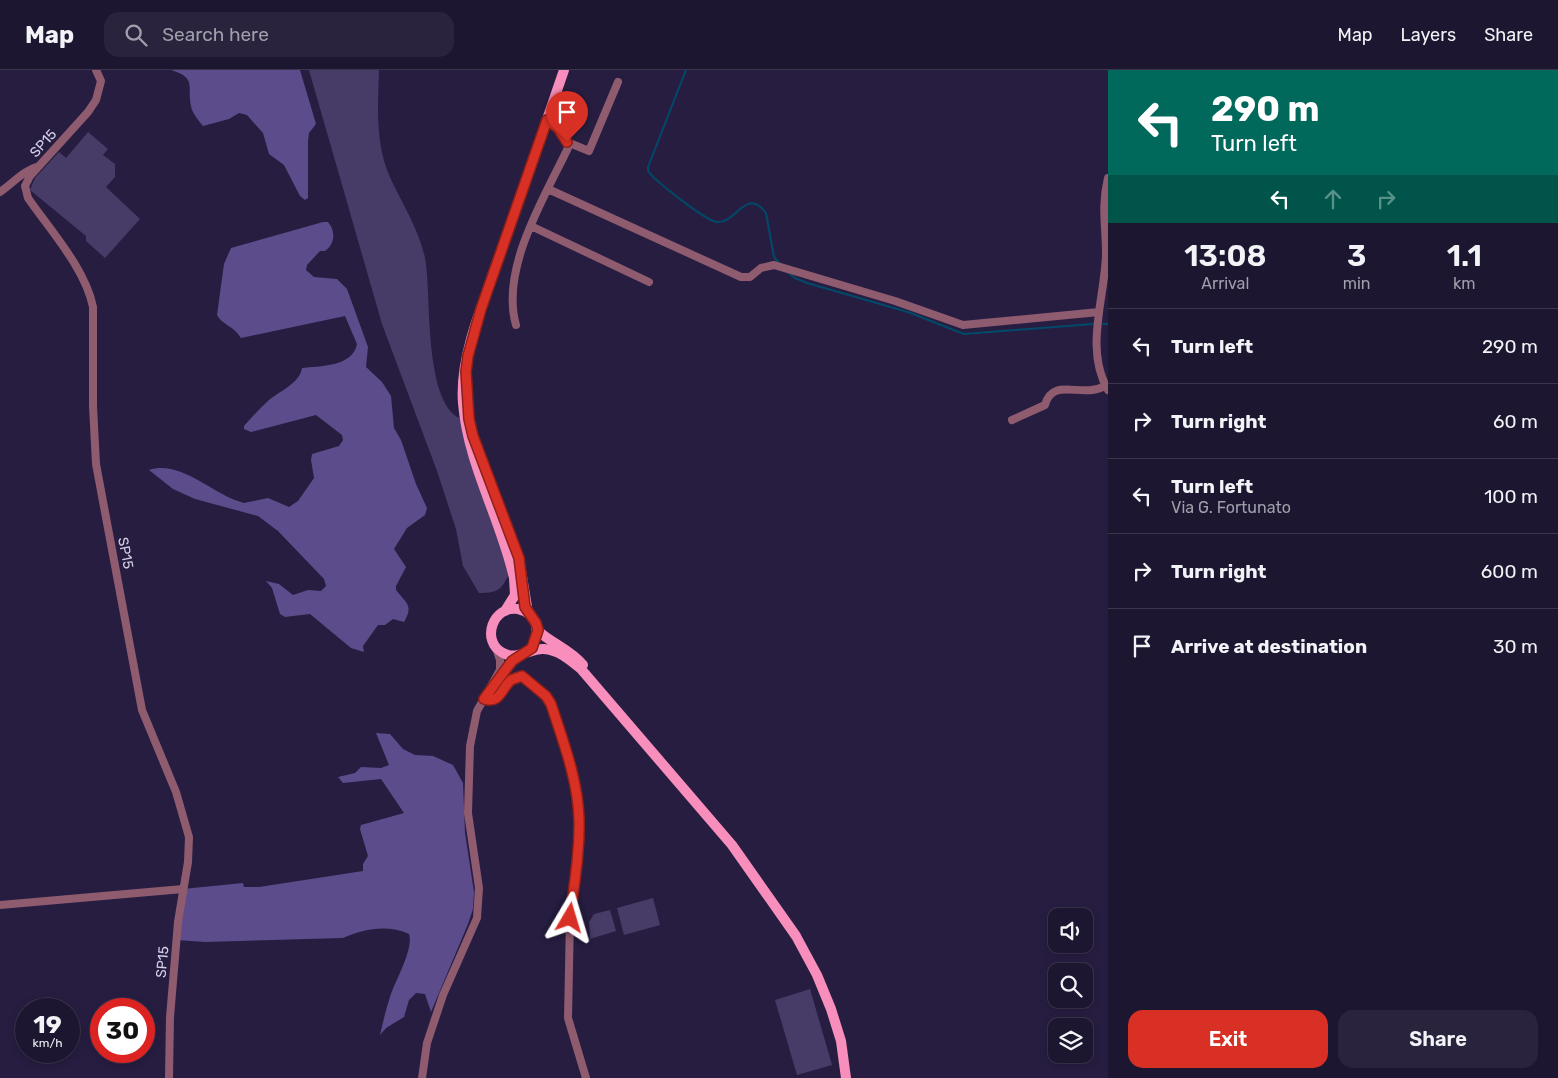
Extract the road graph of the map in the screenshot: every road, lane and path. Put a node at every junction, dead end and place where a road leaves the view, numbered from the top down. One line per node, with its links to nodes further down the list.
1 (96, 70): 6 (street, SP15)
2 (564, 70): 4 (main road)
3 (618, 82): 5 (street)
4 (547, 120): 5 (street); 14 (main road)
5 (567, 142): 8 (street)
6 (39, 166): 9 (street); 25 (street, SP15)
7 (1108, 178): 12 (street)
8 (548, 189): 10 (street); 12 (street)
9 (0, 192)
10 (531, 226): 11 (street); 13 (street)
11 (649, 282)
12 (1099, 312): 15 (street)
13 (516, 325)
14 (466, 372): 17 (main road); 18 (main road)
15 (1107, 388): 16 (street)
16 (1012, 420)
17 (505, 611): 18 (main road); 20 (main road)
18 (528, 614): 19 (main road)
19 (538, 630): 21 (main road); 22 (main road)
20 (494, 645): 21 (main road); 23 (street)
21 (523, 653): 22 (main road); 23 (street)
22 (594, 682): 30 (main road)
23 (489, 691): 24 (street)
24 (484, 699): 28 (street); 29 (street)
25 (183, 889): 26 (street); 27 (street, SP15)
26 (0, 905)
27 (169, 1078)
28 (422, 1078)
29 (586, 1078)
30 (846, 1078)

